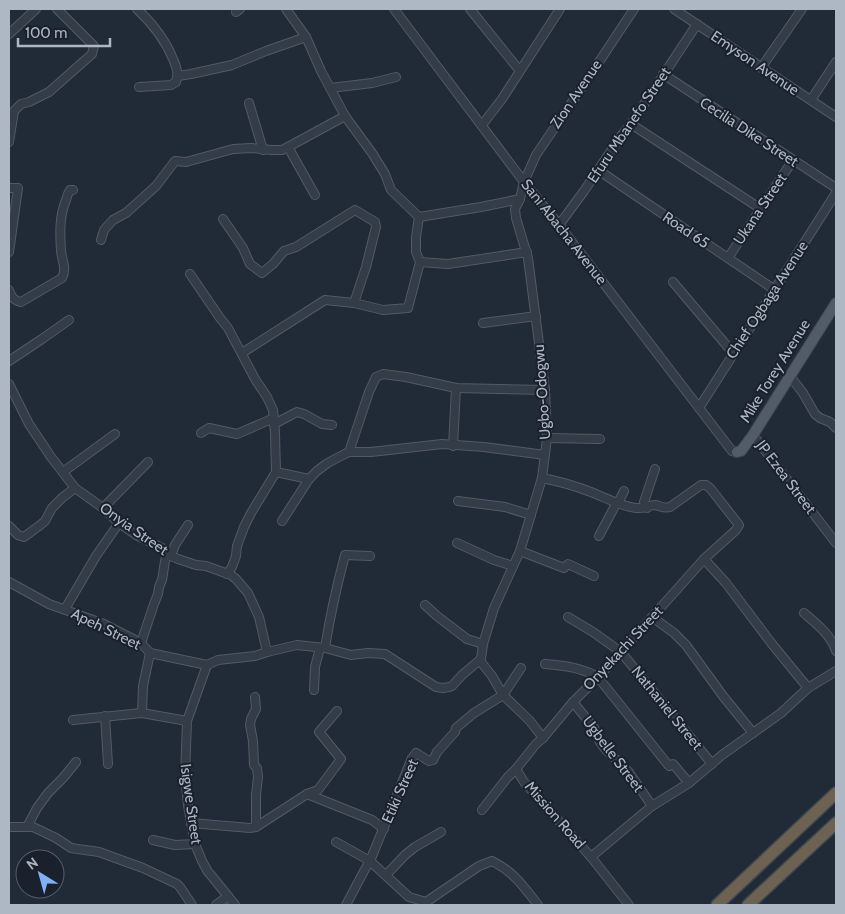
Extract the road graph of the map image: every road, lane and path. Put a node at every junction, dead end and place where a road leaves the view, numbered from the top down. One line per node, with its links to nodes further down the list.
1 (36, 9): 12 (street)
2 (57, 9): 24 (street)
3 (137, 9): 18 (street)
4 (286, 9): 13 (street)
5 (394, 9): 28 (street, Sani Abacha Avenue)
6 (470, 9): 16 (street)
7 (560, 9): 16 (street)
8 (634, 9): 34 (street, Zion Avenue)
9 (674, 9): 11 (street, Emyson Avenue)
10 (802, 9): 15 (street)
11 (697, 24): 15 (street, Emyson Avenue); 17 (street, Efuru Mbanefo Street)
12 (9, 34)
13 (306, 37): 18 (street); 21 (street)
14 (836, 62): 22 (street)
15 (761, 68): 22 (street, Emyson Avenue)
16 (520, 71): 28 (street)
17 (663, 74): 27 (street, Efuru Mbanefo Street); 32 (street, Cecilia Dike Street)
18 (178, 76): 20 (street)
19 (396, 77): 21 (street)
20 (139, 88)
21 (330, 88): 25 (street)
22 (811, 100): 26 (street, Emyson Avenue)
23 (249, 103): 31 (street)
24 (12, 110): 29 (street)
25 (345, 116): 30 (street); 42 (street)
26 (836, 117)
27 (631, 124): 33 (street, Efuru Mbanefo Street); 41 (street)
28 (482, 125): 34 (street, Sani Abacha Avenue)
29 (9, 142)
30 (288, 147): 31 (street); 39 (street)
31 (264, 150): 45 (street)
32 (793, 160): 36 (street, Cecilia Dike Street); 41 (street, Ukana Street)
33 (598, 170): 44 (street, Efuru Mbanefo Street); 48 (street, Road 65)
34 (524, 182): 40 (street, Ugbo-Odogwu); 44 (street, Sani Abacha Avenue)
35 (9, 188): 46 (street)
36 (836, 188)
37 (73, 190): 52 (street)
38 (836, 193): 53 (street, Chief Ogbaga Avenue)
39 (315, 195)
40 (520, 199): 42 (street); 47 (street, Ugbo-Odogwu)
41 (761, 209): 48 (street, Ukana Street)
42 (419, 217): 49 (street)
43 (223, 219): 54 (street)
44 (559, 225): 66 (street, Sani Abacha Avenue)
45 (101, 240)
46 (9, 252)
47 (527, 252): 49 (street); 56 (street, Ugbo-Odogwu)
48 (728, 258): 53 (street, Road 65)
49 (420, 262): 54 (street)
50 (190, 274): 59 (street)
51 (673, 282): 60 (street)
52 (9, 290)
53 (774, 290): 60 (street, Chief Ogbaga Avenue)
54 (354, 302): 59 (street)
55 (835, 309): 62 (main road, Mike Torey Avenue)
56 (536, 316): 58 (street); 65 (street, Ugbo-Odogwu)
57 (69, 320): 61 (street)
58 (483, 323)
59 (242, 353): 67 (street)
60 (733, 353): 66 (street, Chief Ogbaga Avenue)
61 (9, 361)
62 (790, 376): 69 (street); 72 (main road, Mike Torey Avenue)
63 (9, 384): 81 (street, Onyia Street)
64 (456, 388): 65 (street); 75 (street); 76 (street)
65 (545, 390): 73 (street, Ugbo-Odogwu)
66 (699, 408): 77 (street, Sani Abacha Avenue)
67 (274, 421): 68 (street); 70 (street); 82 (street)
68 (332, 425)
69 (836, 428)
70 (201, 433)
71 (115, 434): 81 (street)
72 (753, 434): 77 (main road, Mike Torey Avenue); 98 (street, JP Ezea Street)
73 (547, 438): 74 (street); 78 (street, Ugbo-Odogwu)
74 (600, 440)
75 (453, 446): 76 (street); 78 (street)
76 (349, 452): 84 (street)
77 (737, 452)
78 (545, 456): 83 (street, Ugbo-Odogwu)
79 (148, 462): 89 (street)
80 (655, 469): 90 (street)
81 (63, 472): 85 (street, Onyia Street)
82 (276, 472): 84 (street); 104 (street)
83 (542, 478): 88 (street); 91 (street, Ugbo-Odogwu)
84 (309, 479): 92 (street)
85 (75, 488): 89 (street, Onyia Street); 95 (street)
86 (624, 491): 88 (street)
87 (458, 501): 91 (street)
88 (617, 503): 90 (street); 96 (street)
89 (104, 508): 93 (street, Onyia Street)
90 (647, 508): 102 (street, Onyekachi Street)
91 (530, 515): 99 (street, Ugbo-Odogwu)
92 (282, 521)
93 (118, 523): 100 (street, Onyia Street); 108 (street)
94 (188, 524): 100 (street)
95 (9, 526)
96 (599, 536)
97 (457, 543): 103 (street)
98 (836, 543)
99 (520, 551): 103 (street, Ugbo-Odogwu); 105 (street)
100 (170, 553): 104 (street, Onyia Street); 112 (street)
101 (370, 556): 114 (street)
102 (704, 559): 111 (street, Onyekachi Street); 125 (street)
103 (513, 566): 113 (street, Ugbo-Odogwu)
104 (227, 574): 116 (street, Onyia Street)
105 (594, 576)
106 (9, 582): 108 (street, Apeh Street)
107 (425, 605): 113 (street)
108 (65, 609): 112 (street, Apeh Street)
109 (804, 613): 115 (street)
110 (568, 617): 117 (street, Nathaniel Street)
111 (652, 618): 117 (street, Onyekachi Street); 135 (street)
112 (142, 643): 118 (street, Apeh Street)
113 (483, 644): 119 (street, Ugbo-Odogwu)
114 (323, 648): 116 (street); 119 (street); 126 (street)
115 (836, 651)
116 (267, 652): 121 (street)
117 (621, 652): 124 (street, Onyekachi Street); 139 (street, Nathaniel Street)
118 (150, 653): 121 (street, Apeh Street); 131 (street)
119 (481, 657): 127 (street)
120 (545, 664): 124 (street)
121 (208, 665): 134 (street, Isigwe Street)
122 (521, 668): 127 (street)
123 (836, 671): 125 (street)
124 (598, 677): 129 (street, Onyekachi Street); 141 (street)
125 (808, 688): 135 (street)
126 (314, 690)
127 (503, 695): 136 (street); 151 (street, Etiki Street)
128 (255, 697): 150 (street)
129 (573, 702): 136 (street, Onyekachi Street); 144 (street, Ugbelle Street)
130 (337, 710): 143 (street)
131 (142, 713): 132 (street); 134 (street)
132 (105, 716): 133 (street); 138 (street)
133 (73, 720)
134 (187, 721): 147 (street, Isigwe Street)
135 (754, 733): 139 (street)
136 (542, 738): 140 (street, Mission Road)
137 (76, 762): 149 (street)
138 (108, 764)
139 (712, 764): 141 (street)
140 (516, 769): 145 (street); 156 (street, Mission Road)
141 (689, 783): 144 (street)
142 (836, 793): 166 (highway)
143 (307, 794): 150 (street); 151 (street)
144 (652, 806): 156 (street)
145 (482, 810)
146 (836, 823): 167 (highway)
147 (191, 824): 150 (street); 155 (street, Isigwe Street)
148 (9, 827): 149 (street)
149 (27, 827): 160 (street)
150 (256, 827)
151 (384, 829): 157 (street, Etiki Street)
152 (440, 832): 158 (street)
153 (153, 840): 155 (street)
154 (336, 842): 157 (street)
155 (195, 844): 159 (street, Isigwe Street)
156 (591, 857): 165 (street, Mission Road)
157 (370, 861): 158 (street); 163 (street, Etiki Street)
158 (386, 876): 164 (street)
159 (228, 896): 161 (street); 162 (street, Isigwe Street)
160 (192, 905)
161 (216, 905)
162 (235, 905)
163 (346, 905)
164 (538, 905)
165 (628, 905)
166 (717, 905)
167 (748, 905)

